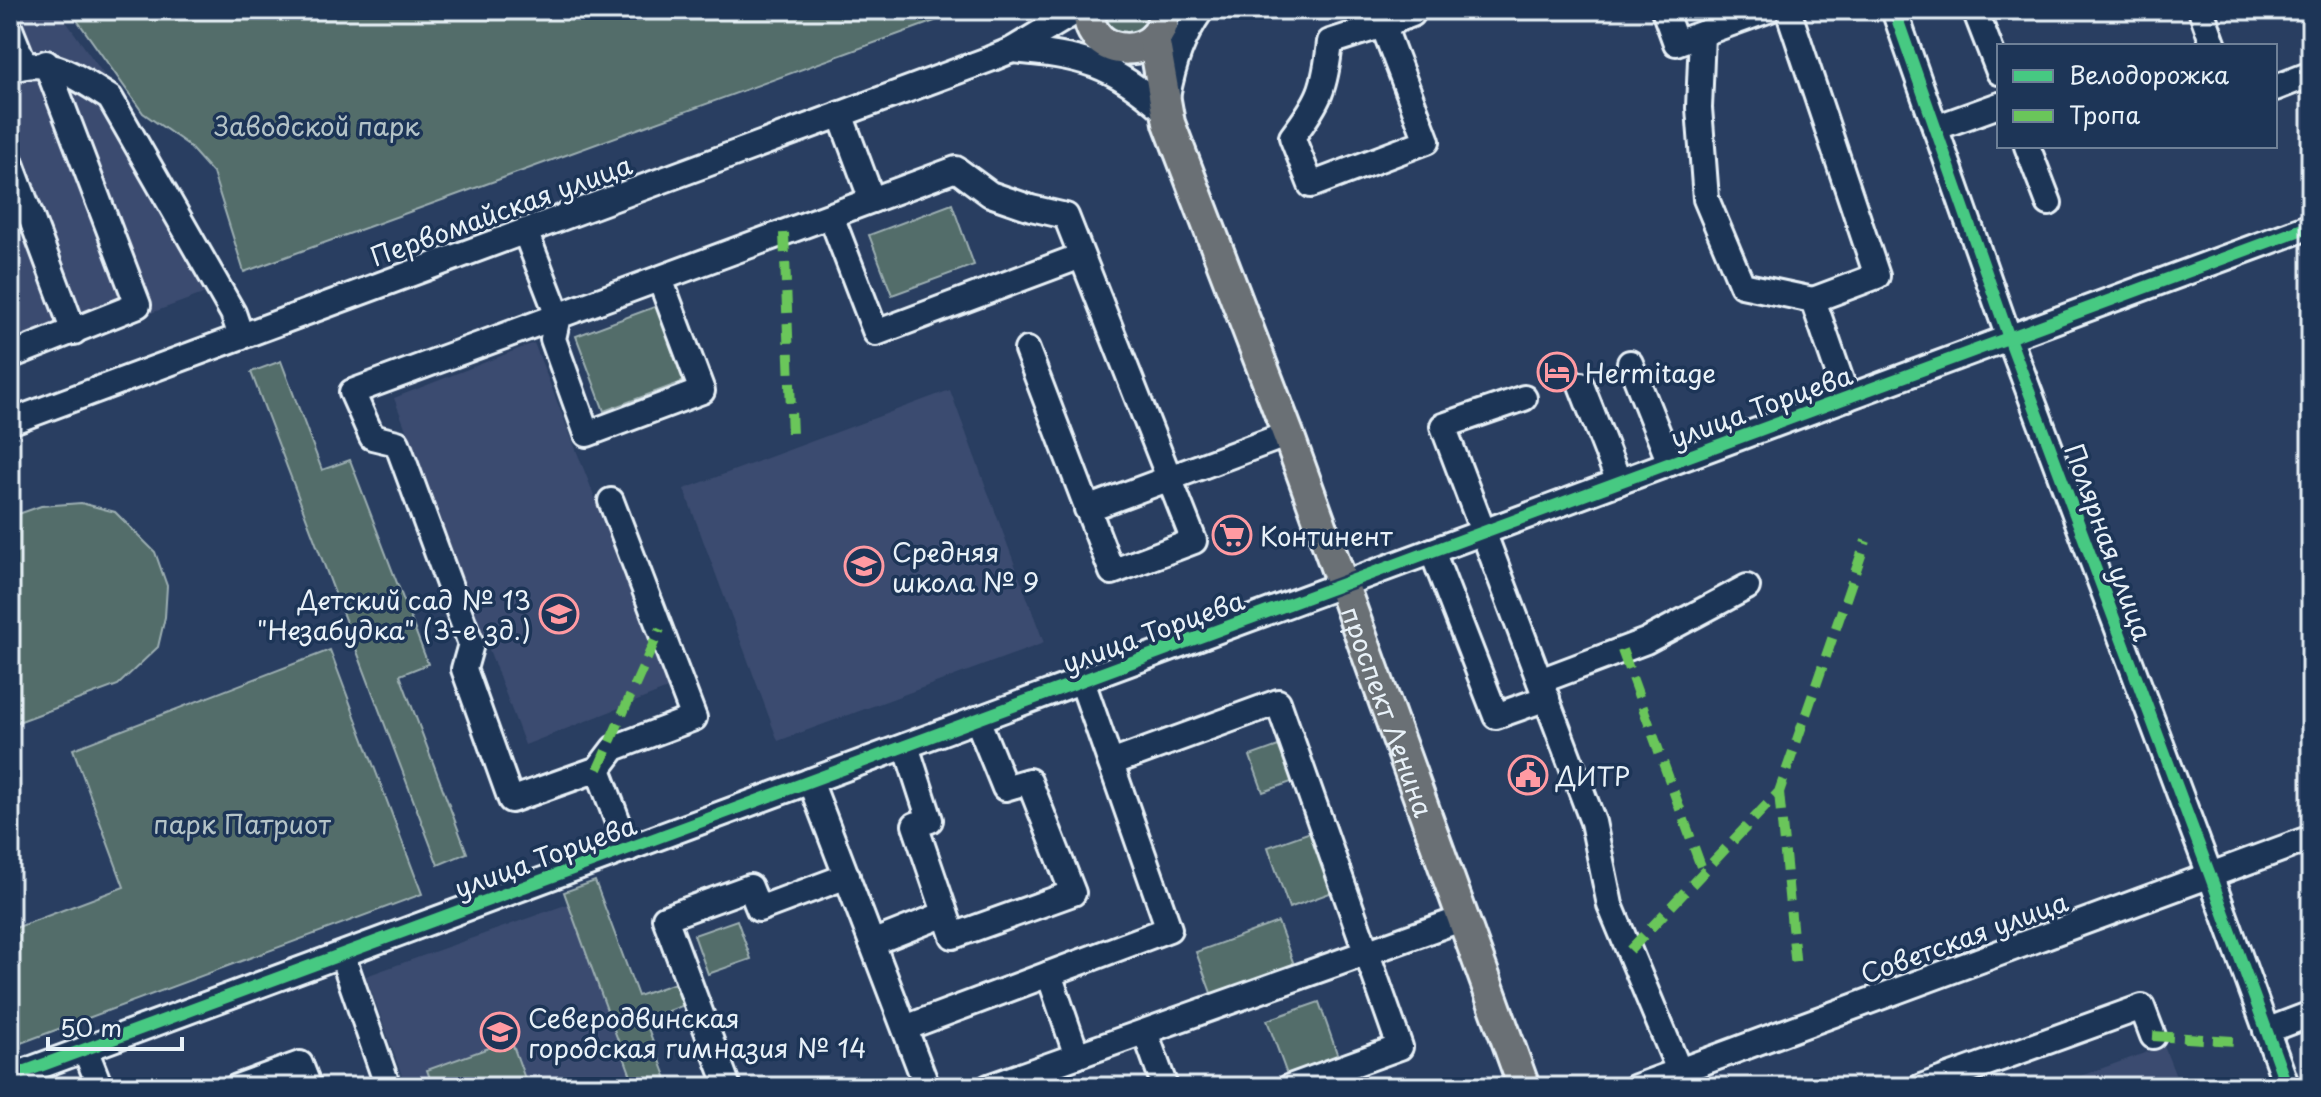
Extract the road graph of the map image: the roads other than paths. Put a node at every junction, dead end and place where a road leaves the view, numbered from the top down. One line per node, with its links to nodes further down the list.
1 (1054, 10): 17 (street)
2 (1078, 10): 17 (street)
3 (1201, 10): 23 (street)
4 (1664, 10): 15 (street)
5 (1768, 10): 15 (street)
6 (1788, 10): 35 (street)
7 (1894, 10): 25 (street, Полярная улица)
8 (1975, 10): 19 (street)
9 (2201, 10): 16 (street)
10 (1414, 11): 12 (street)
11 (1164, 19): 14 (main road); 23 (main road)
12 (1383, 25): 12 (street)
13 (10, 29): 18 (street)
14 (1101, 32): 17 (street); 23 (main road)
15 (1702, 34): 35 (street)
16 (2213, 44)
17 (1012, 50): 23 (street); 24 (street, Первомайская улица)
18 (27, 66): 37 (street); 38 (street)
19 (1997, 67)
20 (2311, 74): 21 (street)
21 (2277, 87)
22 (1997, 106): 25 (street)
23 (1165, 111): 47 (main road, проспект Ленина)
24 (840, 114): 28 (street); 32 (street, Первомайская улица)
25 (1935, 128): 39 (street, Полярная улица)
26 (2028, 148): 29 (street)
27 (10, 161): 37 (street)
28 (872, 200): 30 (street); 33 (street)
29 (2049, 203)
30 (831, 216): 33 (street); 34 (street)
31 (2311, 226): 39 (street, улица Торцева)
32 (525, 231): 36 (street); 38 (street, Первомайская улица)
33 (1081, 256): 49 (street)
34 (660, 279): 36 (street); 36 (street)
35 (1813, 300): 45 (street)
36 (558, 316): 62 (street)
37 (74, 332): 41 (street)
38 (241, 336): 46 (street, Первомайская улица)
39 (2009, 338): 45 (street, улица Торцева); 66 (street, Полярная улица)
40 (1027, 350): 52 (street)
41 (11, 354)
42 (1630, 363): 48 (street)
43 (1581, 385): 50 (street)
44 (1524, 398): 53 (street)
45 (1847, 398): 48 (street, улица Торцева)
46 (10, 422)
47 (1288, 434): 49 (street); 55 (main road, проспект Ленина)
48 (1670, 463): 50 (street, улица Торцева)
49 (1168, 477): 52 (street); 52 (street)
50 (1619, 482): 53 (street, улица Торцева)
51 (611, 501): 62 (street)
52 (1087, 509)
53 (1485, 531): 54 (street, улица Торцева); 58 (street)
54 (1432, 551): 55 (street, улица Торцева); 58 (street)
55 (1342, 584): 57 (street, улица Торцева); 69 (main road, проспект Ленина)
56 (1747, 587): 58 (street)
57 (1082, 681): 59 (street, улица Торцева); 61 (street)
58 (1543, 689): 82 (street)
59 (977, 719): 60 (street, улица Торцева); 68 (street)
60 (906, 746): 63 (street, улица Торцева); 68 (street)
61 (1111, 763): 72 (street); 73 (street)
62 (598, 769): 65 (street)
63 (810, 781): 65 (street, улица Торцева); 67 (street)
64 (2311, 838): 66 (street, Советская улица)
65 (628, 849): 71 (street, улица Торцева)
66 (2210, 875): 76 (street, Полярная улица); 82 (street, Советская улица)
67 (847, 876): 70 (street); 87 (street)
68 (945, 914): 70 (street)
69 (1464, 918): 72 (street); 92 (main road, проспект Ленина)
70 (872, 943): 75 (street)
71 (342, 955): 79 (street, улица Торцева); 86 (street)
72 (1365, 955): 77 (street); 91 (street)
73 (1049, 974): 75 (street); 80 (street)
74 (2311, 1014): 76 (street)
75 (905, 1028): 88 (street)
76 (2266, 1031): 95 (street, Полярная улица)
77 (1145, 1032): 80 (street); 90 (street)
78 (2153, 1036): 94 (street)
79 (85, 1049): 81 (street, улица Торцева); 83 (street)
80 (1077, 1056): 89 (street)
81 (10, 1077)
82 (1683, 1080): 93 (street, Советская улица)
83 (100, 1087)
84 (237, 1087): 85 (street)
85 (309, 1087)
86 (388, 1087)
87 (728, 1087)
88 (927, 1087)
89 (989, 1087)
90 (1165, 1087)
91 (1290, 1087)
92 (1524, 1087)
93 (1636, 1087)
94 (1921, 1087)
95 (2287, 1087)

